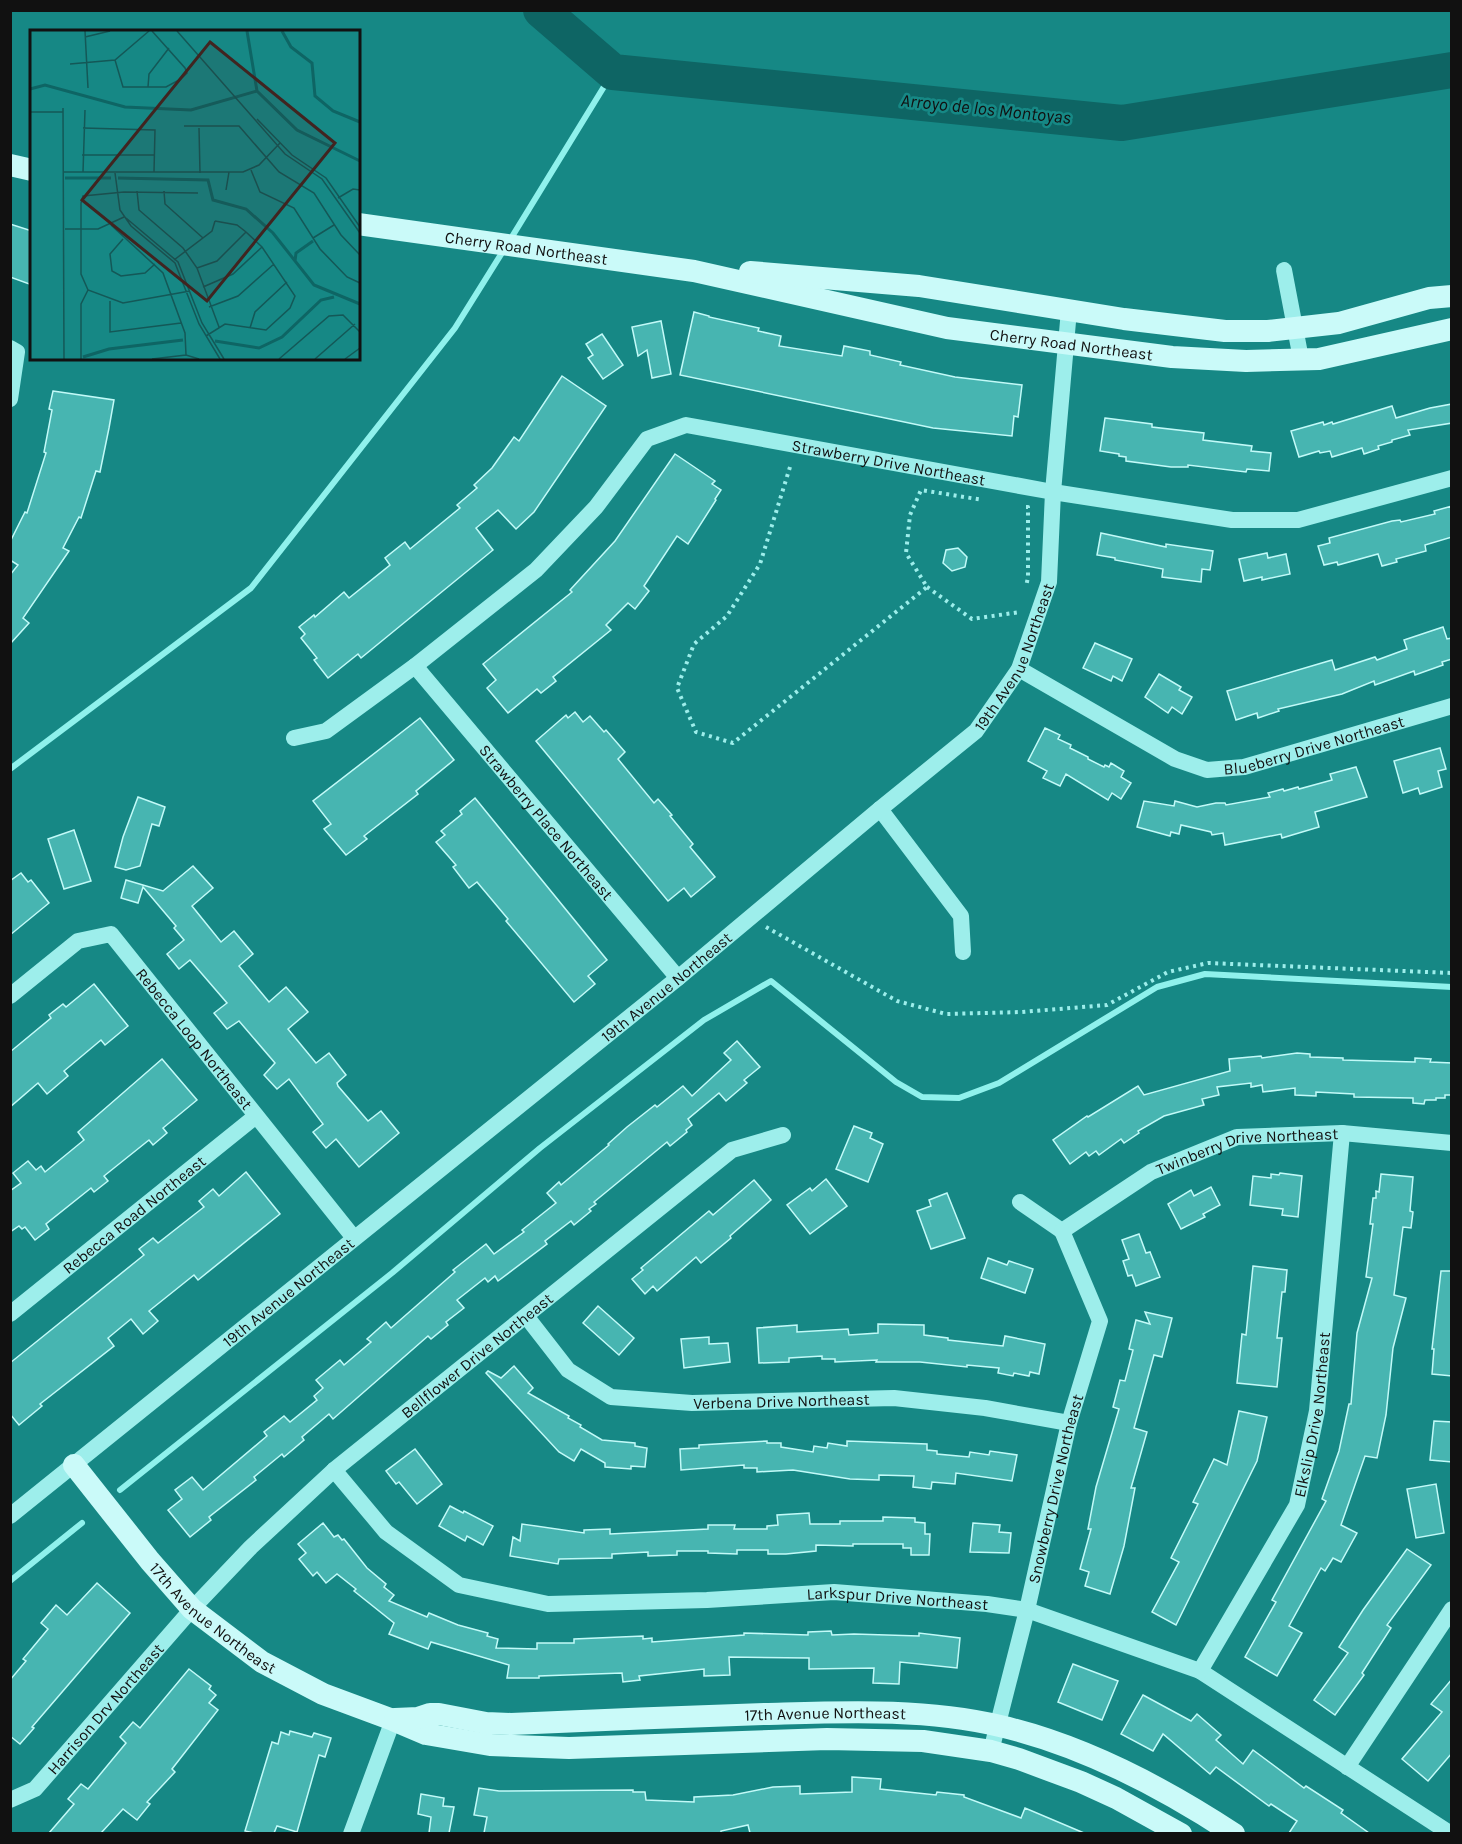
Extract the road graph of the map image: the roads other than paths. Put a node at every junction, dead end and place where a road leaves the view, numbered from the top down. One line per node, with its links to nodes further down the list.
1 (10, 165): 2 (street)
2 (30, 170)
3 (360, 224): 5 (street, Cherry Road Northeast)
4 (1284, 270): 8 (street)
5 (694, 271): 7 (street, Cherry Road Northeast); 10 (street, Cherry Road Northeast)
6 (1452, 296): 8 (street, Cherry Road Northeast)
7 (1069, 310): 8 (street, Cherry Road Northeast); 10 (street, 19th Avenue Northeast)
8 (1294, 328): 12 (street)
9 (1452, 329): 12 (street, Cherry Road Northeast)
10 (1065, 344): 12 (street, Cherry Road Northeast); 15 (street, 19th Avenue Northeast)
11 (10, 348): 13 (street)
12 (1301, 359)
13 (10, 399)
14 (1452, 478): 15 (street, Strawberry Drive Northeast)
15 (1053, 492): 16 (street, Strawberry Drive Northeast); 17 (street, 19th Avenue Northeast)
16 (416, 666): 19 (street, Strawberry Drive Northeast); 22 (street, Strawberry Place Northeast)
17 (1019, 669): 18 (street, Blueberry Drive Northeast); 20 (street, 19th Avenue Northeast)
18 (1452, 706)
19 (294, 738)
20 (880, 809): 21 (street); 22 (street, 19th Avenue Northeast)
21 (963, 952)
22 (678, 978): 30 (street, 19th Avenue Northeast)
23 (10, 996): 24 (street, Rebecca Loop Northeast)
24 (256, 1116): 30 (street, Rebecca Loop Northeast); 31 (street, Rebecca Road Northeast)
25 (1342, 1133): 27 (street, Twinberry Drive Northeast); 29 (street, Twinberry Drive Northeast); 40 (street, Elkslip Drive Northeast)
26 (783, 1135): 32 (street, Bellflower Drive Northeast)
27 (1452, 1143)
28 (1020, 1202): 29 (street)
29 (1062, 1231): 33 (street, Snowberry Drive Northeast)
30 (354, 1238): 34 (street, 19th Avenue Northeast)
31 (10, 1314)
32 (526, 1316): 33 (street, Verbena Drive Northeast); 35 (street, Bellflower Drive Northeast)
33 (1069, 1423): 39 (street, Snowberry Drive Northeast)
34 (74, 1465): 36 (street, 19th Avenue Northeast); 37 (street, 17th Avenue Northeast)
35 (334, 1470): 37 (street, Bellflower Drive Northeast); 39 (street, Larkspur Drive Northeast)
36 (10, 1516)
37 (192, 1609): 41 (street, 17th Avenue Northeast); 45 (street, Harrison Drv Northeast)
38 (1452, 1609): 44 (street)
39 (1027, 1610): 40 (street, Larkspur Drive Northeast); 42 (street, Snowberry Drive Northeast)
40 (1200, 1671): 44 (street, Larkspur Drive Northeast)
41 (393, 1719): 42 (street, 17th Avenue Northeast); 43 (street, 17th Avenue Northeast); 46 (street)
42 (998, 1726): 43 (street, Snowberry Drive Northeast); 48 (street, 17th Avenue Northeast)
43 (991, 1751): 47 (street, 17th Avenue Northeast)
44 (1347, 1767): 49 (street, Larkspur Drive Northeast)
45 (10, 1800)
46 (351, 1833)
47 (1181, 1833)
48 (1234, 1833)
49 (1451, 1833)

